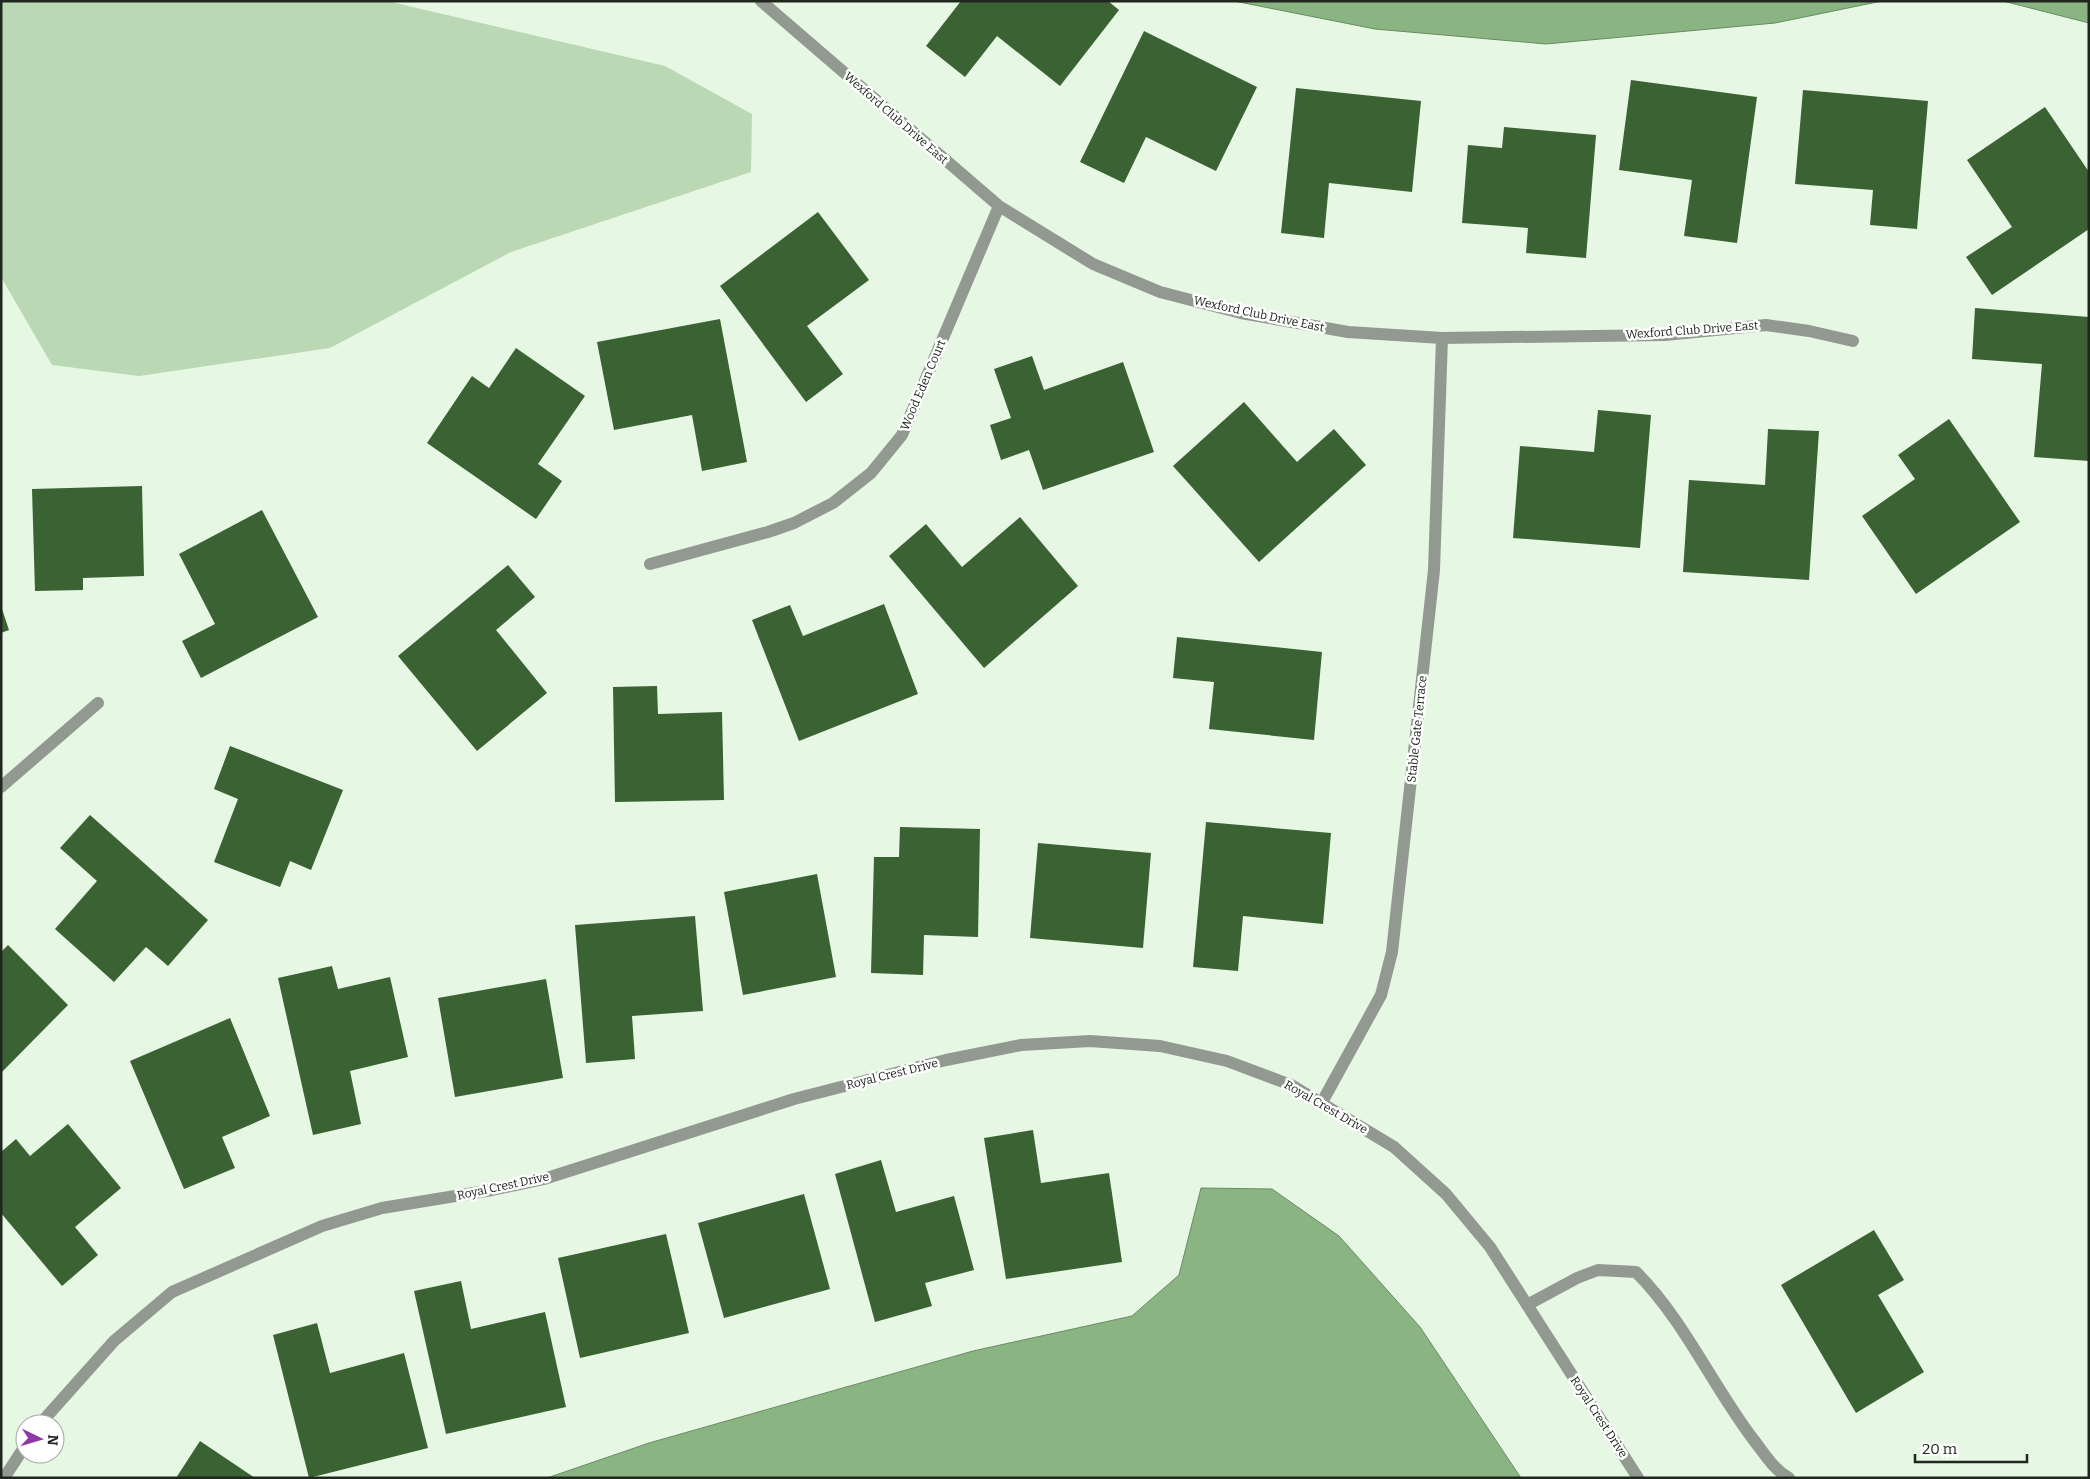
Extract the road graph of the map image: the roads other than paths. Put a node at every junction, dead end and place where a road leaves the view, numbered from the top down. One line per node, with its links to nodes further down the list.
1 (761, 1): 2 (street, Wexford Club Drive East)
2 (999, 206): 3 (street, Wexford Club Drive East); 5 (street, Wood Eden Court)
3 (1442, 338): 4 (street, Wexford Club Drive East); 8 (street, Stable Gate Terrace)
4 (1854, 341)
5 (650, 564)
6 (98, 703): 7 (street)
7 (1, 786)
8 (1321, 1104): 9 (street, Royal Crest Drive); 10 (street, Royal Crest Drive)
9 (1527, 1305): 13 (street, Royal Crest Drive); 14 (street)
10 (49, 1414)
11 (15, 1461): 12 (street)
12 (4, 1478)
13 (1638, 1478)
14 (1788, 1478)

